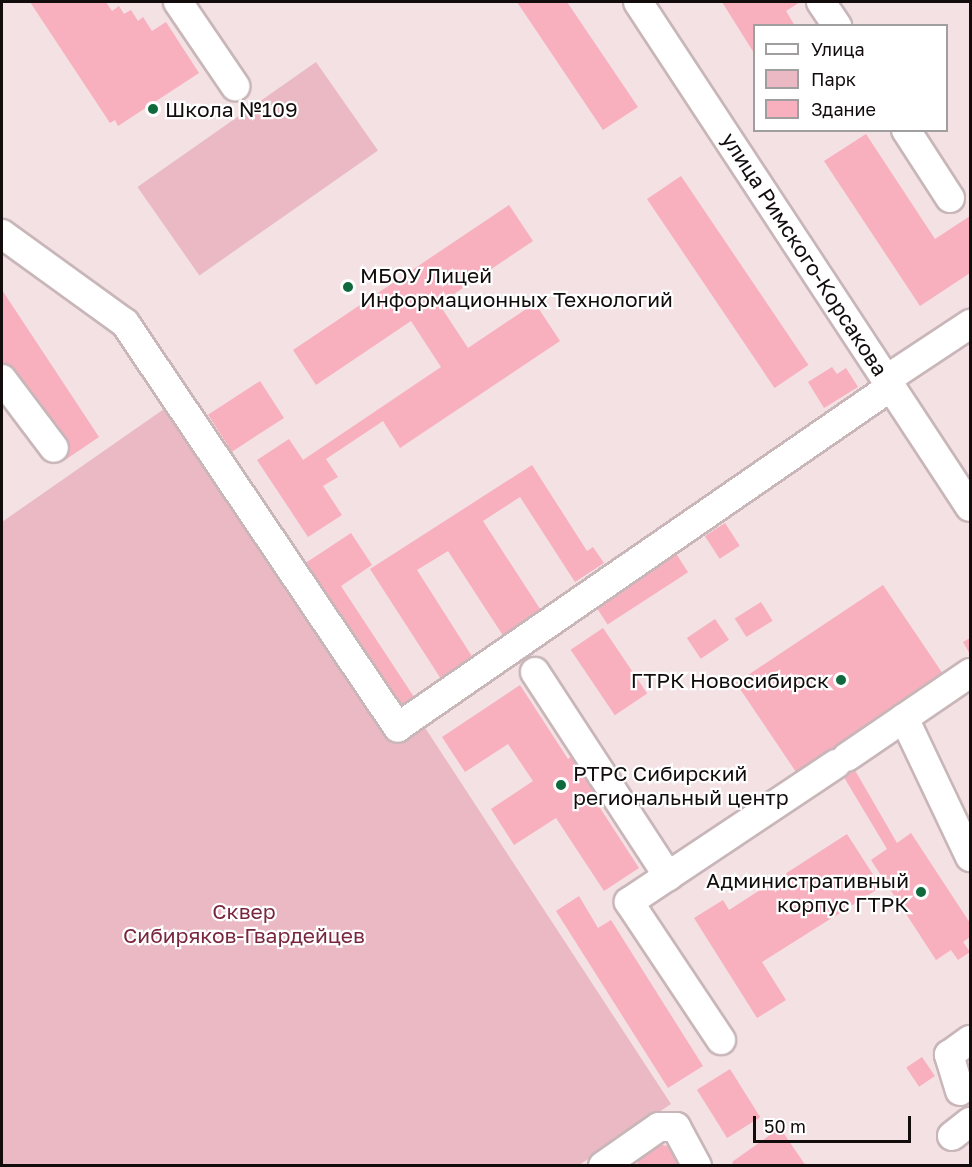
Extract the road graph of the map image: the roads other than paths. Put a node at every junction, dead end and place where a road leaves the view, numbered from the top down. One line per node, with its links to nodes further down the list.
1 (178, 2): 5 (street)
2 (638, 2): 11 (street, улица Римского-Корсакова)
3 (822, 2): 4 (street)
4 (836, 24)
5 (234, 86)
6 (907, 132): 7 (street)
7 (950, 198)
8 (2, 234): 11 (street)
9 (970, 324): 11 (street)
10 (2, 379): 12 (street)
11 (889, 382): 13 (street, улица Римского-Корсакова)
12 (54, 448)
13 (970, 507)
14 (535, 672): 18 (street)
15 (970, 673): 16 (street)
16 (904, 718): 17 (street); 18 (street)
17 (970, 856)
18 (668, 876): 19 (street)
19 (721, 1040)
20 (970, 1040): 21 (street)
21 (960, 1091)
22 (603, 1166): 23 (street)
23 (698, 1166)

